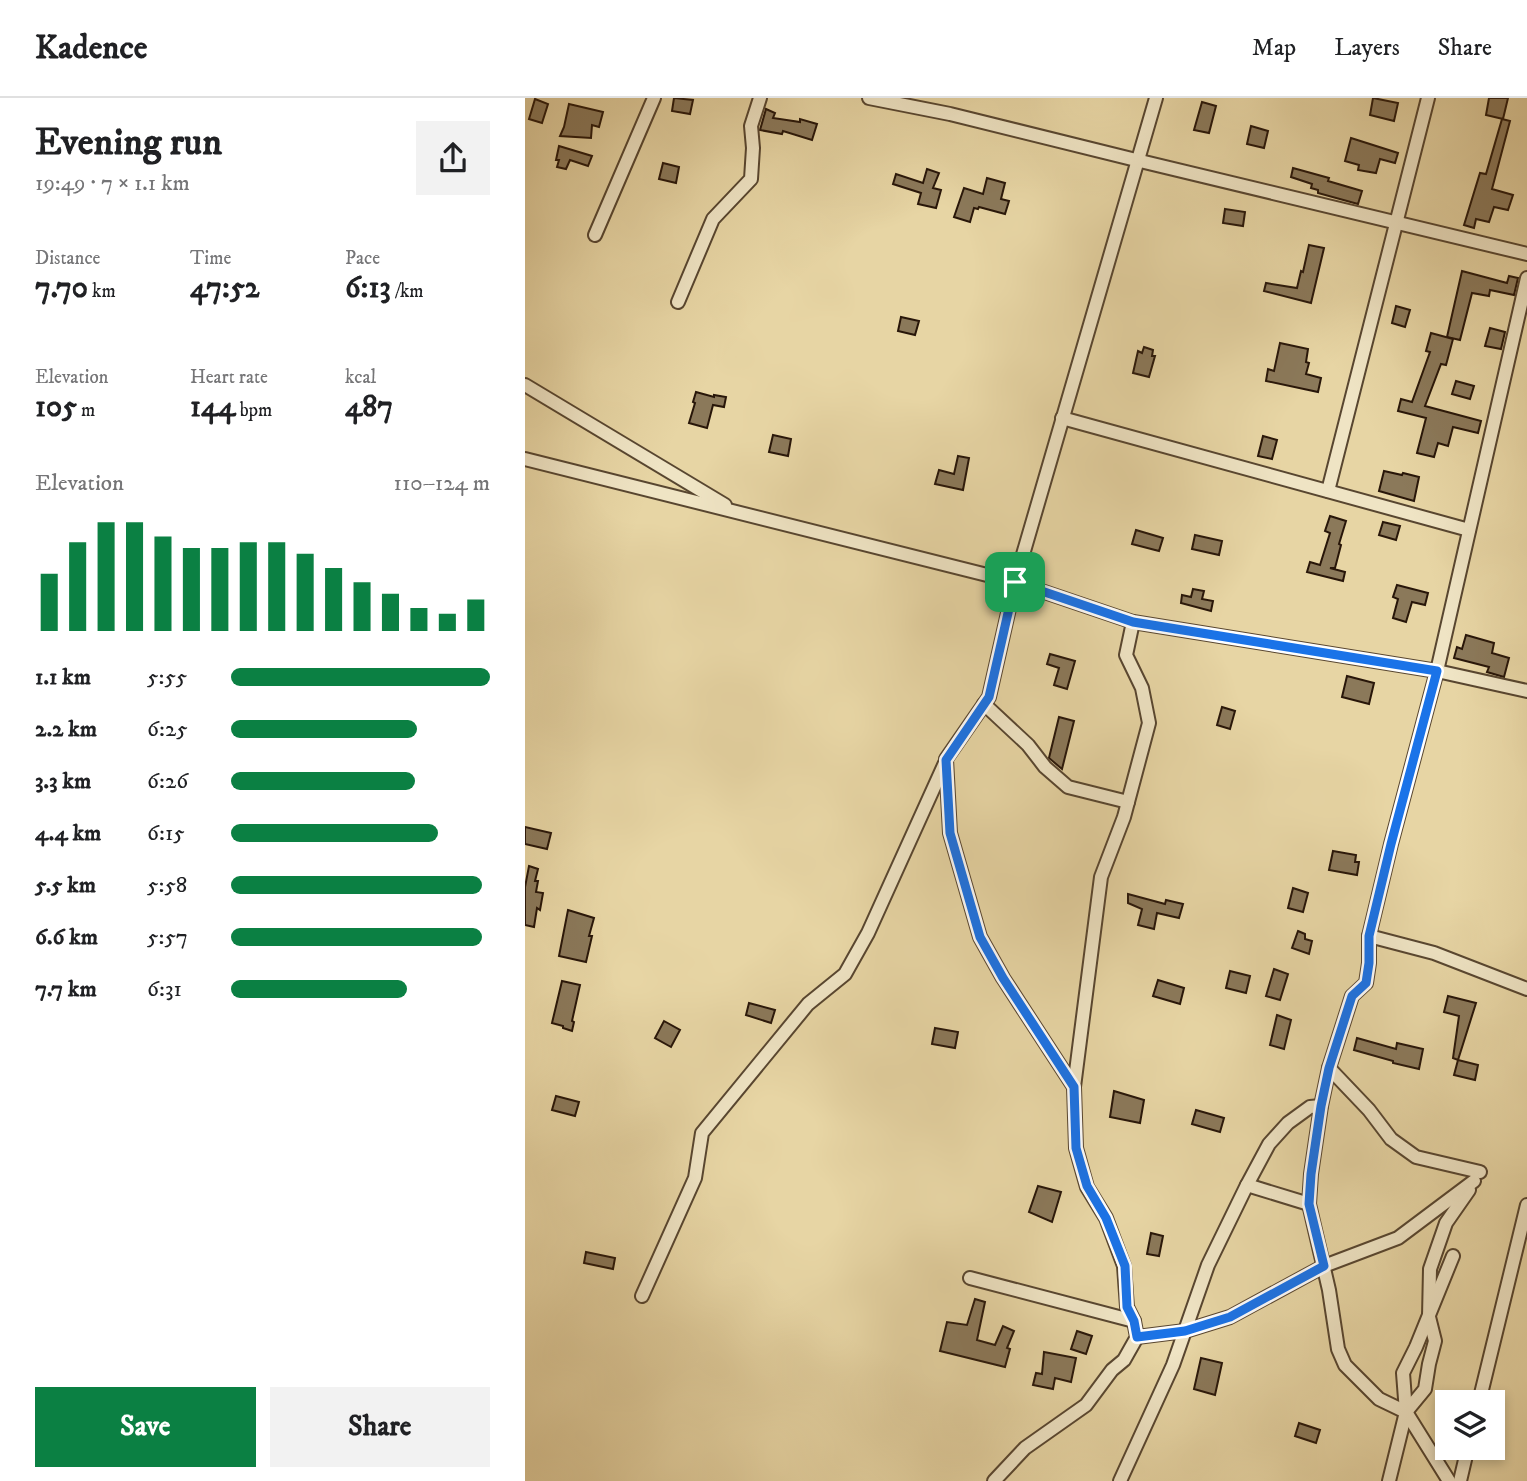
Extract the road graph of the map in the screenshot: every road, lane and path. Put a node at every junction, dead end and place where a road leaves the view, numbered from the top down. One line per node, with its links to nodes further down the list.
1 (654, 98): 10 (street)
2 (760, 98): 13 (street)
3 (869, 98): 7 (street)
4 (942, 98): 7 (street)
5 (1156, 98): 8 (street)
6 (1428, 98): 9 (street)
7 (950, 114): 8 (street)
8 (1136, 160): 9 (street); 15 (street)
9 (1396, 223): 11 (street); 17 (street)
10 (595, 234)
11 (1527, 254)
12 (1527, 278): 19 (street)
13 (678, 302)
14 (525, 385): 18 (street)
15 (1062, 418): 17 (street); 20 (street)
16 (525, 459): 18 (street)
17 (1328, 491): 19 (street)
18 (737, 512): 20 (street)
19 (1469, 530): 22 (street)
20 (1015, 582): 21 (street); 24 (street)
21 (1133, 622): 22 (street); 26 (street)
22 (1437, 671): 23 (street); 27 (street)
23 (1527, 691)
24 (984, 704): 25 (street); 26 (street)
25 (946, 760): 30 (street); 39 (street)
26 (1128, 802): 30 (street)
27 (1369, 936): 28 (street); 29 (street)
28 (1527, 989)
29 (1329, 1068): 31 (street); 32 (street)
30 (1074, 1087): 41 (street)
31 (1321, 1106): 33 (street); 34 (street)
32 (1480, 1172)
33 (1247, 1185): 34 (street); 42 (street)
34 (1309, 1204): 37 (street)
35 (1527, 1205): 44 (street)
36 (1453, 1256): 40 (street)
37 (1324, 1266): 40 (street); 42 (street); 45 (street)
38 (970, 1278): 41 (street)
39 (642, 1296)
40 (1429, 1317): 45 (street); 45 (street)
41 (1134, 1321): 43 (street)
42 (1185, 1331): 43 (street); 48 (street)
43 (1137, 1337): 47 (street)
44 (1482, 1390)
45 (1406, 1412): 49 (street); 50 (street)
46 (1465, 1460): 51 (street)
47 (994, 1481)
48 (1120, 1481)
49 (1389, 1481)
50 (1450, 1481)
51 (1460, 1481)

